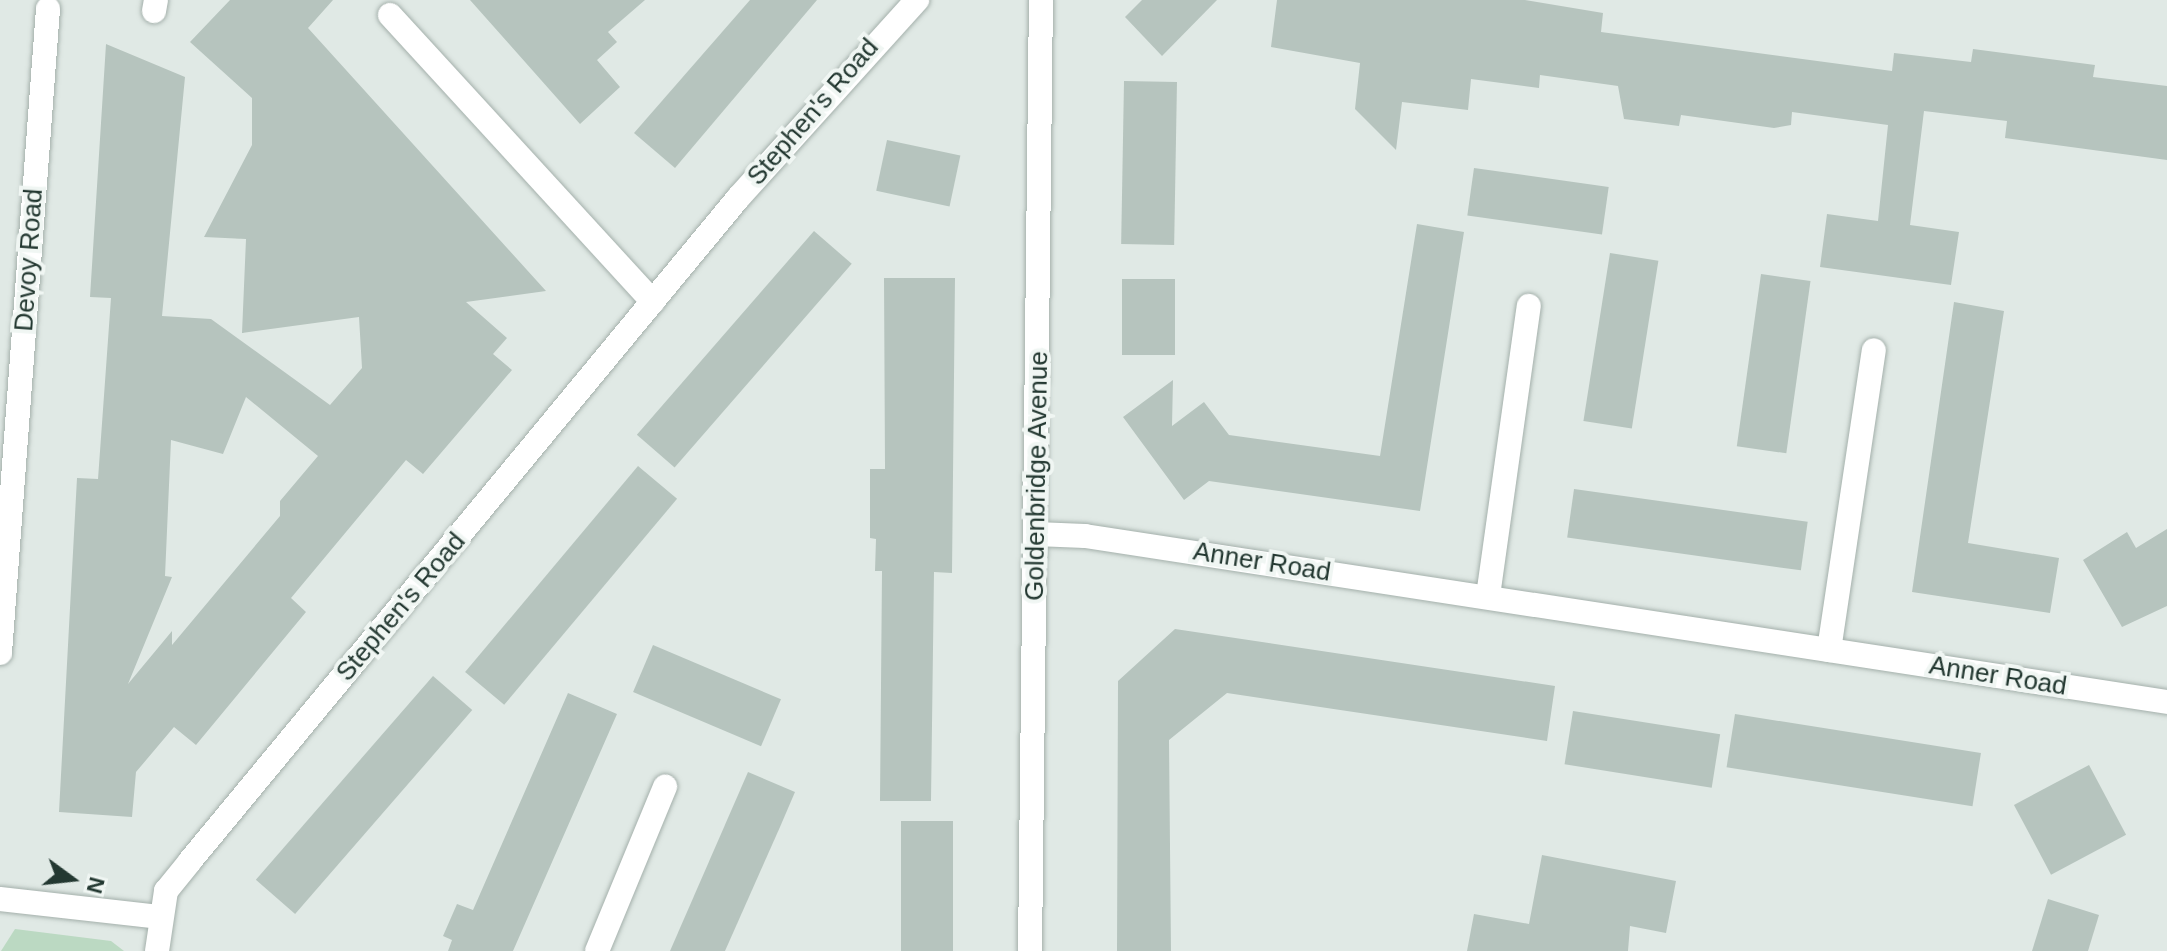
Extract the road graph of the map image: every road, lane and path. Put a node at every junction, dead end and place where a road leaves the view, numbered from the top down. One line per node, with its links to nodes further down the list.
1 (917, 0): 5 (street, Stephen's Road)
2 (1041, 0): 8 (street, Goldenbridge Avenue)
3 (48, 9): 11 (street, Devoy Road)
4 (390, 15): 5 (street)
5 (653, 302): 15 (street, Stephen's Road)
6 (1529, 306): 9 (street)
7 (1874, 350): 10 (street)
8 (1036, 534): 9 (street, Anner Road); 18 (street, Goldenbridge Avenue)
9 (1488, 596): 10 (street, Anner Road)
10 (1829, 650): 12 (street, Anner Road)
11 (0, 653)
12 (2167, 702)
13 (665, 787): 17 (street)
14 (0, 899): 15 (street)
15 (161, 917): 16 (street, Stephen's Road)
16 (157, 951)
17 (597, 951)
18 (1030, 951)

